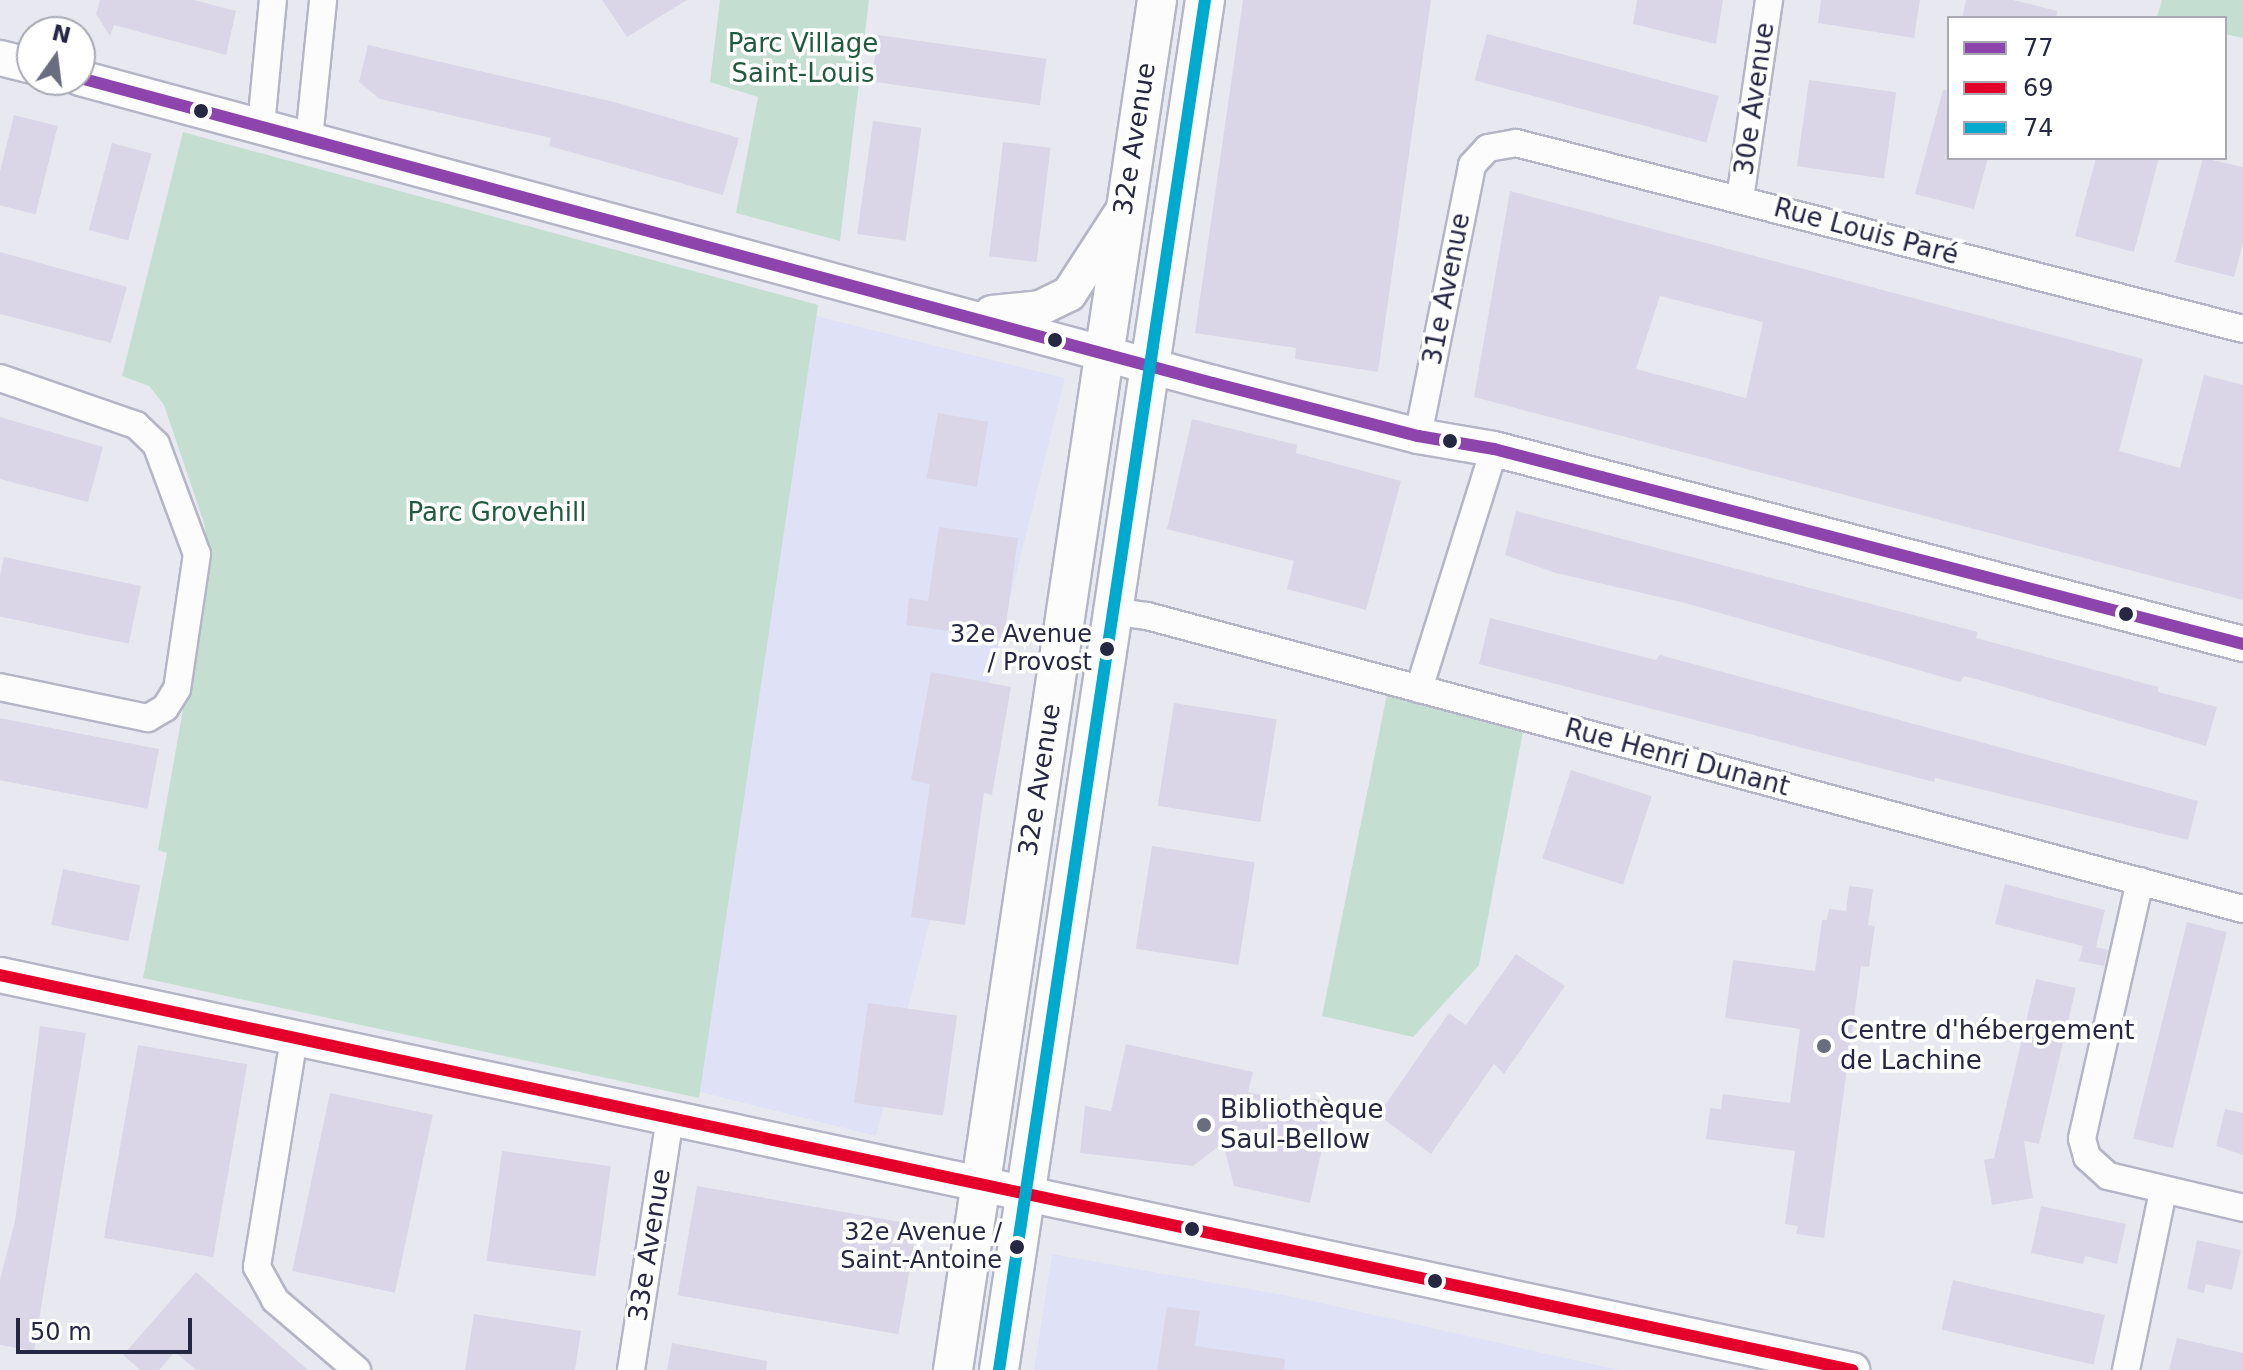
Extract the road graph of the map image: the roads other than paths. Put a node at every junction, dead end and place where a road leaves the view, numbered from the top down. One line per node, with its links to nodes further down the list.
1 (273, 0): 7 (street)
2 (323, 0): 8 (street)
3 (1157, 0): 11 (main road, 32e Avenue)
4 (1205, 0): 15 (main road, 32e Avenue)
5 (1769, 0): 10 (street, 30e Avenue)
6 (96, 82): 7 (street)
7 (261, 126): 8 (street)
8 (309, 139): 12 (street)
9 (1488, 148): 10 (street, Rue Louis Paré); 17 (street, 31e Avenue)
10 (1740, 199): 13 (street, Rue Louis Paré)
11 (1125, 208): 12 (street); 14 (main road, 32e Avenue)
12 (968, 315): 14 (street)
13 (2243, 329)
14 (1103, 352): 15 (street); 28 (main road, 32e Avenue)
15 (1150, 365): 17 (street); 19 (main road, 32e Avenue)
16 (0, 378): 21 (street)
17 (1418, 436): 18 (street)
18 (1494, 449): 20 (street); 22 (street)
19 (1111, 611): 22 (street, Rue Henri Dunant); 30 (main road, 32e Avenue)
20 (2243, 644)
21 (0, 687)
22 (1419, 689): 23 (street, Rue Henri Dunant)
23 (2140, 881): 24 (street, Rue Henri Dunant); 29 (street)
24 (2243, 909)
25 (0, 975): 26 (street)
26 (294, 1038): 27 (street); 32 (street)
27 (670, 1119): 28 (street); 33 (street, 33e Avenue)
28 (980, 1187): 30 (street); 34 (main road, 32e Avenue)
29 (2163, 1191): 31 (street); 37 (street)
30 (1024, 1196): 35 (main road, 32e Avenue); 36 (street)
31 (2243, 1208)
32 (357, 1370)
33 (631, 1370)
34 (953, 1370)
35 (999, 1370)
36 (1852, 1370)
37 (2126, 1370)

